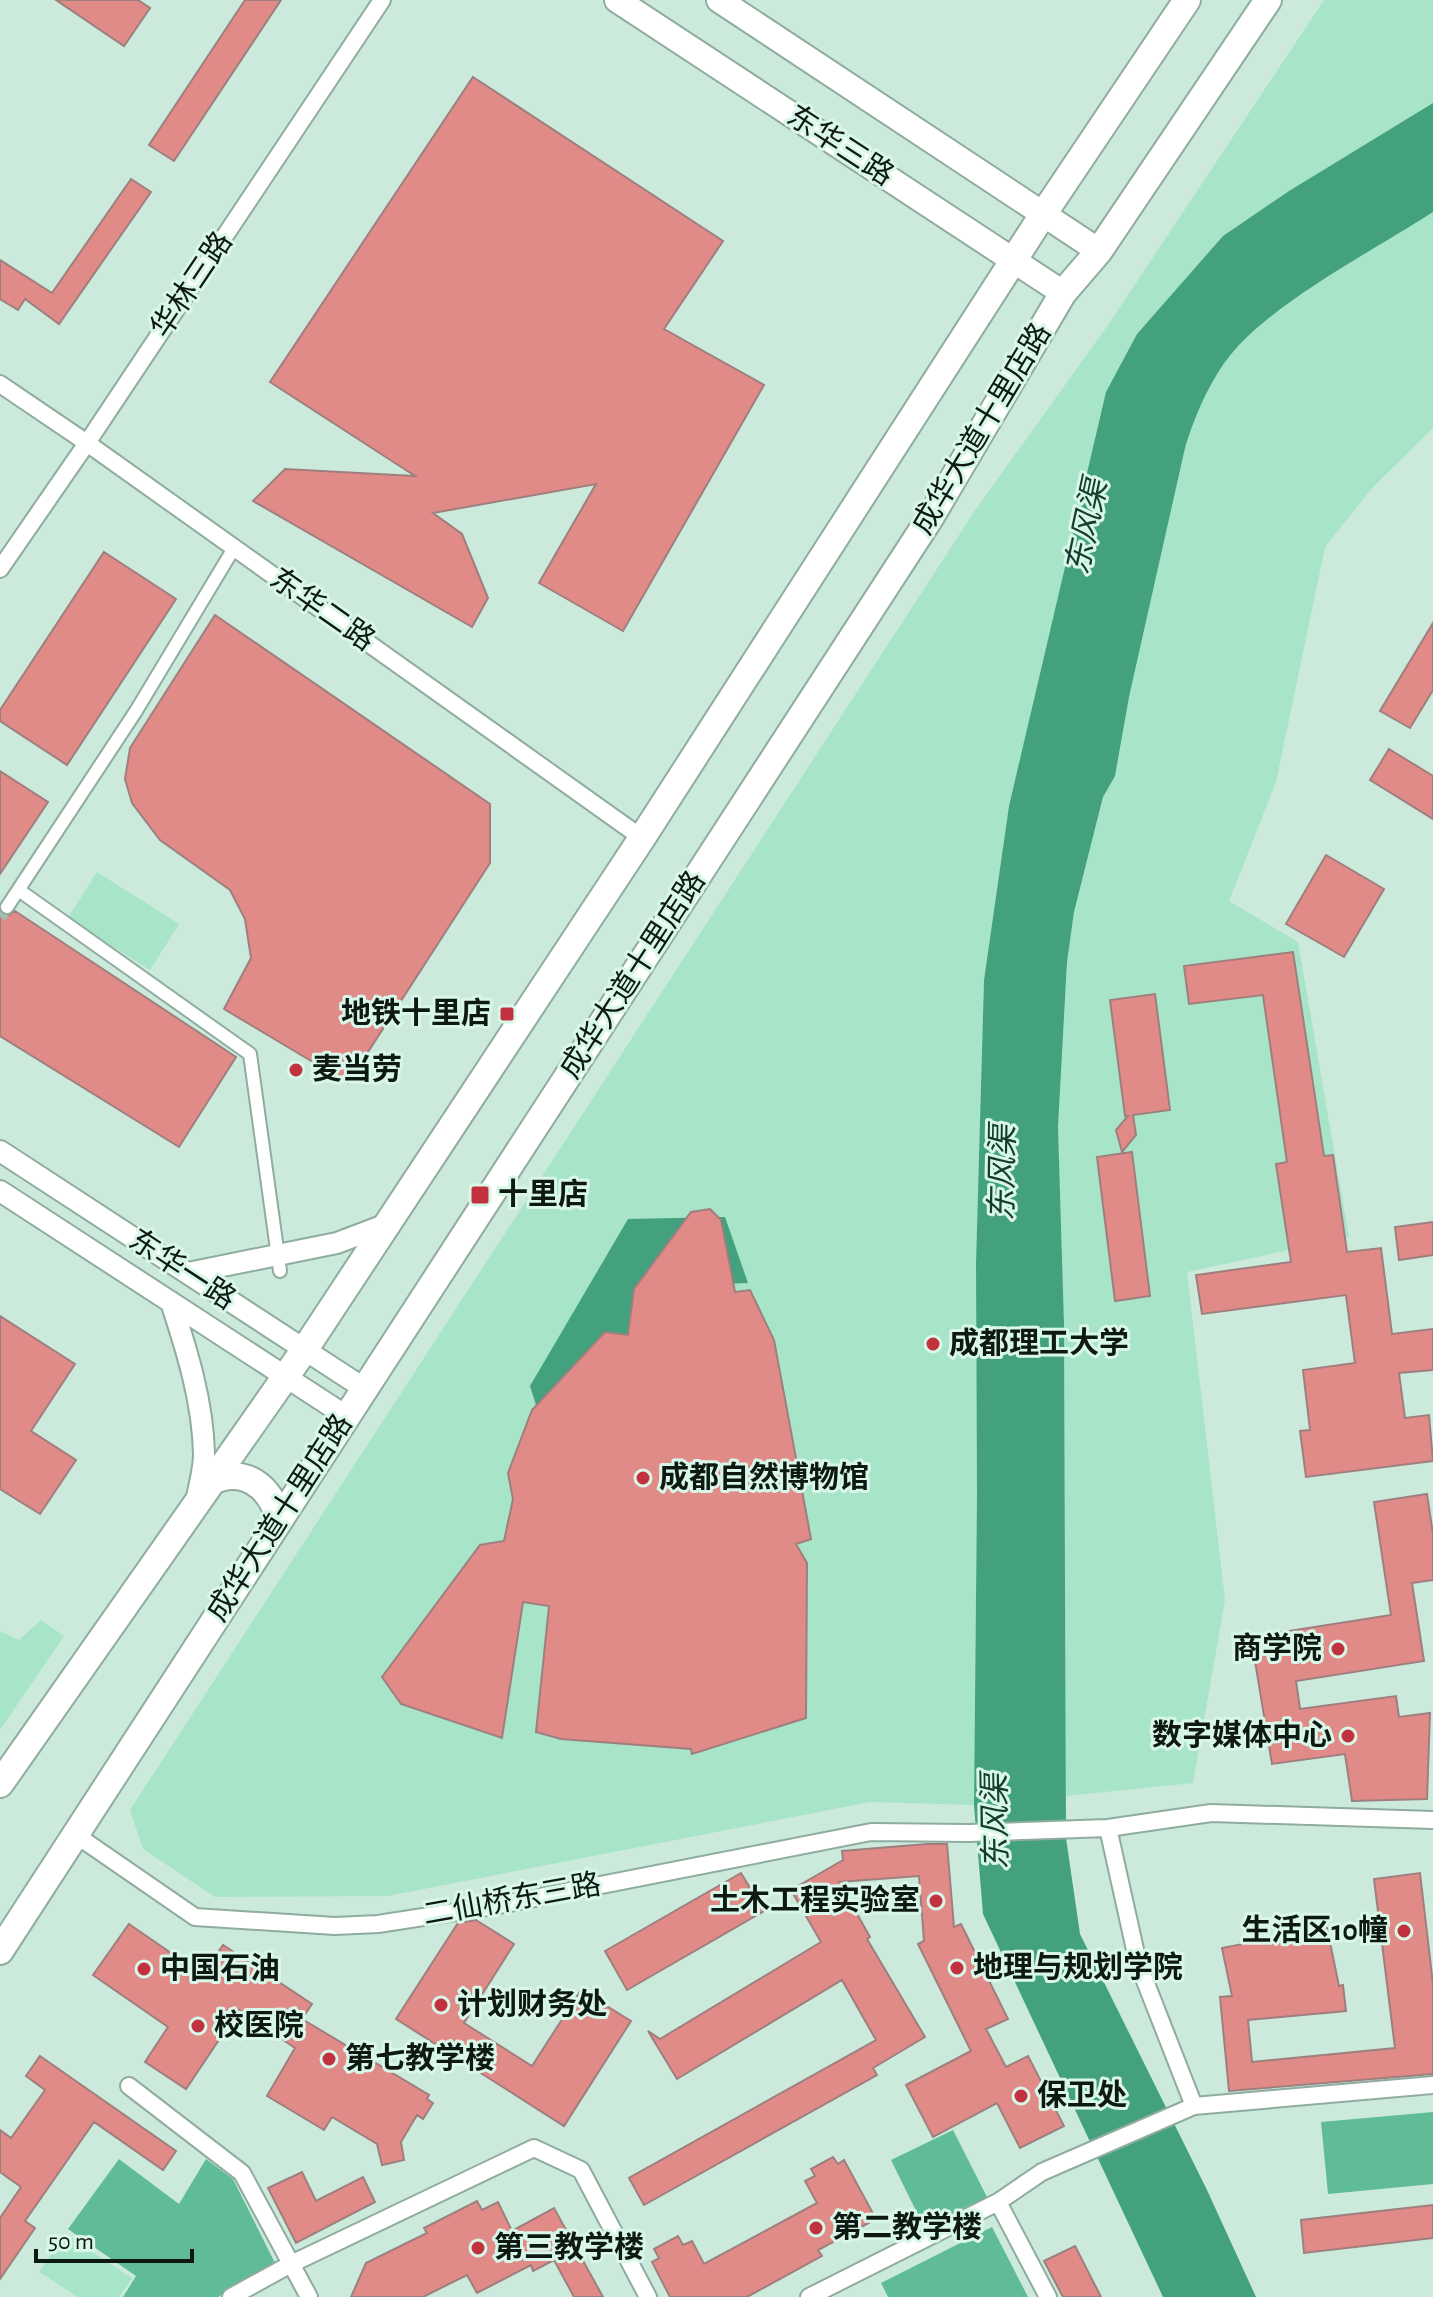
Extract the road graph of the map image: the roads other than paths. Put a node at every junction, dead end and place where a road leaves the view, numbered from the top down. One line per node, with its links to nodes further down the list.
1 (382, 0): 11 (street, 华林三路)
2 (617, 0): 8 (main road, 东华三路)
3 (719, 0): 6 (main road, 东华三路)
4 (1187, 0): 6 (main road, 成华大道十里店路)
5 (1268, 0): 7 (main road, 成华大道十里店路)
6 (1042, 216): 7 (main road, 东华三路); 8 (main road, 成华大道十里店路)
7 (1099, 251): 9 (main road, 成华大道十里店路)
8 (1014, 259): 9 (main road, 东华三路); 14 (main road, 成华大道十里店路)
9 (1063, 293): 25 (main road, 成华大道十里店路)
10 (0, 384): 11 (street, 东华二路)
11 (87, 443): 12 (street, 东华二路); 13 (street, 华林三路)
12 (234, 548): 14 (street, 东华二路); 15 (street)
13 (0, 569)
14 (642, 838): 19 (main road, 成华大道十里店路)
15 (20, 891): 16 (street); 20 (street)
16 (7, 907)
17 (0, 1151): 21 (street, 东华一路)
18 (0, 1191): 22 (street, 东华一路)
19 (387, 1224): 20 (street); 23 (main road, 成华大道十里店路)
20 (279, 1263): 21 (street)
21 (188, 1273): 23 (street, 东华一路)
22 (171, 1302): 24 (street, 东华一路); 27 (street)
23 (305, 1349): 24 (main road, 成华大道十里店路); 25 (street, 东华一路)
24 (286, 1377): 26 (street, 东华一路); 27 (main road, 成华大道十里店路)
25 (365, 1389): 26 (main road, 成华大道十里店路)
26 (346, 1416): 28 (main road, 成华大道十里店路)
27 (204, 1492): 28 (main road); 29 (main road, 成华大道十里店路)
28 (279, 1520): 32 (main road, 成华大道十里店路)
29 (0, 1784)
30 (1433, 1820): 31 (street, 二仙桥东三路)
31 (1108, 1828): 32 (street, 二仙桥东三路); 36 (street)
32 (76, 1835): 33 (main road, 成华大道十里店路)
33 (0, 1951)
34 (1433, 2085): 36 (street)
35 (129, 2086): 38 (street)
36 (1186, 2109): 37 (street)
37 (998, 2202): 42 (street); 43 (street)
38 (291, 2264): 39 (street); 40 (street); 41 (street)
39 (231, 2297)
40 (309, 2297)
41 (648, 2297)
42 (809, 2297)
43 (1048, 2297)

